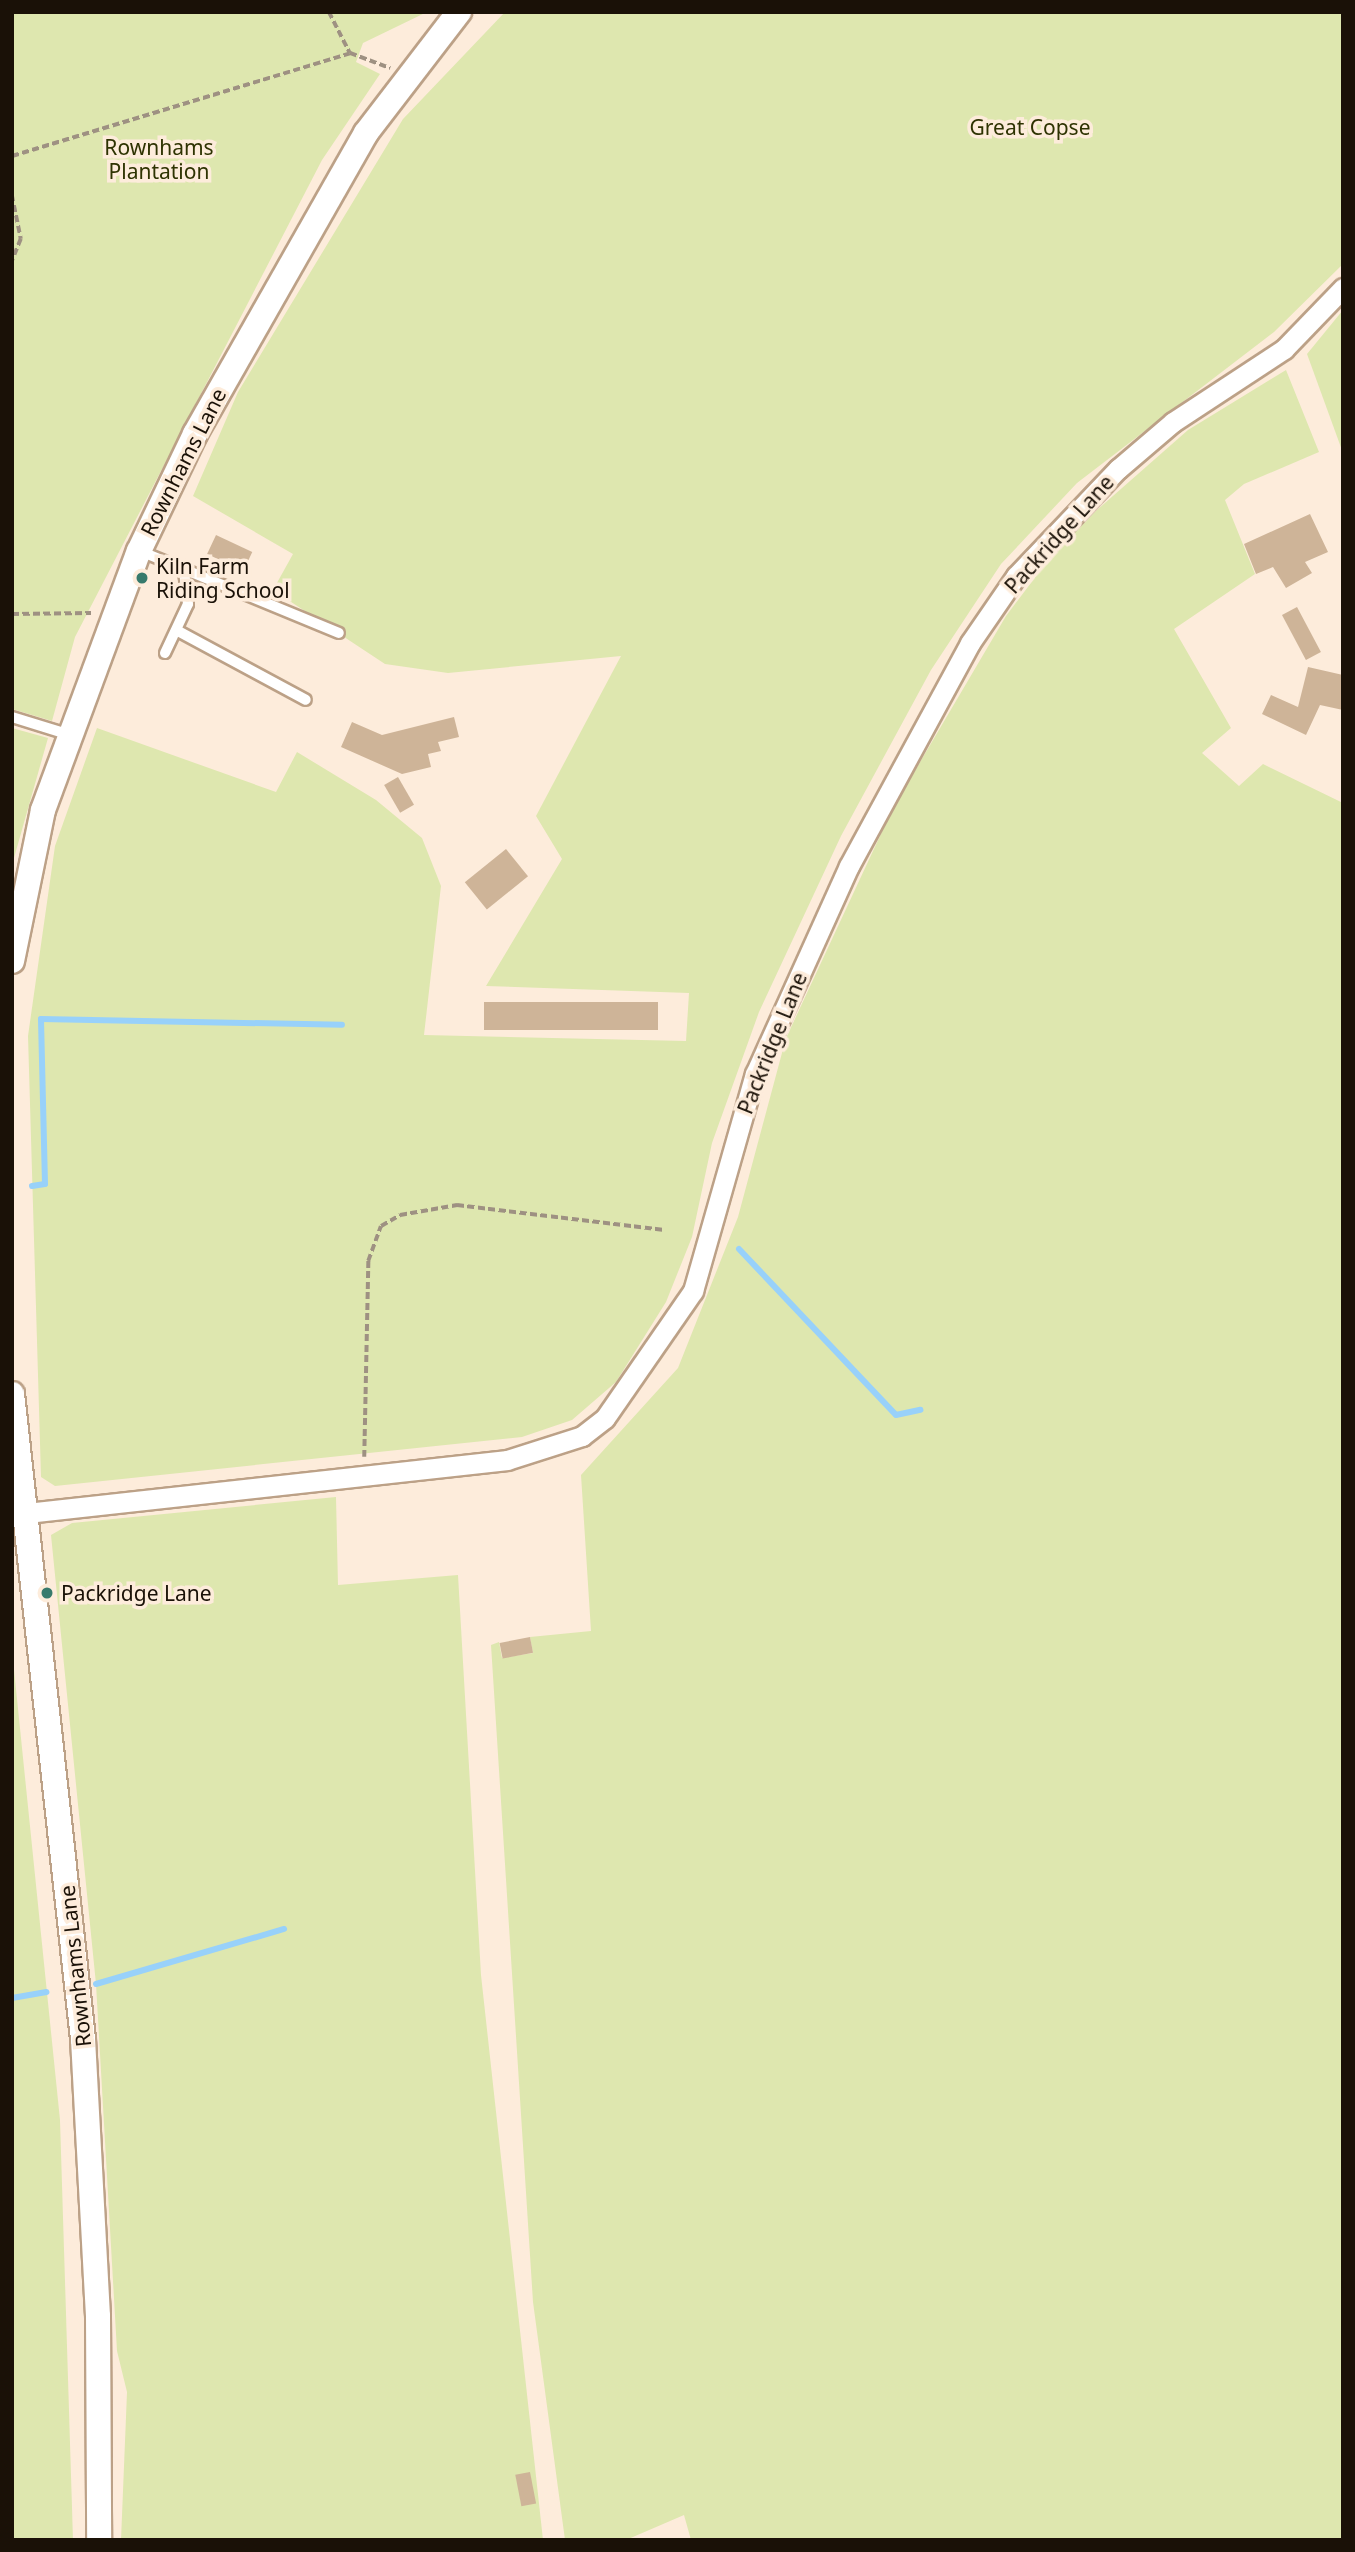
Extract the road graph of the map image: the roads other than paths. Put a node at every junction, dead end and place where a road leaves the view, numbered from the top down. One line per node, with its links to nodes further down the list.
1 (459, 12): 3 (street, Rownhams Lane)
2 (1343, 288): 13 (street, Packridge Lane)
3 (139, 551): 4 (lane); 10 (street, Rownhams Lane)
4 (184, 569): 5 (lane); 6 (lane)
5 (178, 631): 7 (lane); 8 (lane)
6 (339, 633)
7 (165, 653)
8 (306, 700)
9 (12, 717): 10 (lane)
10 (67, 734): 11 (street, Rownhams Lane)
11 (12, 961)
12 (12, 1394): 13 (street, Rownhams Lane)
13 (27, 1513): 14 (street, Rownhams Lane)
14 (99, 2540)

